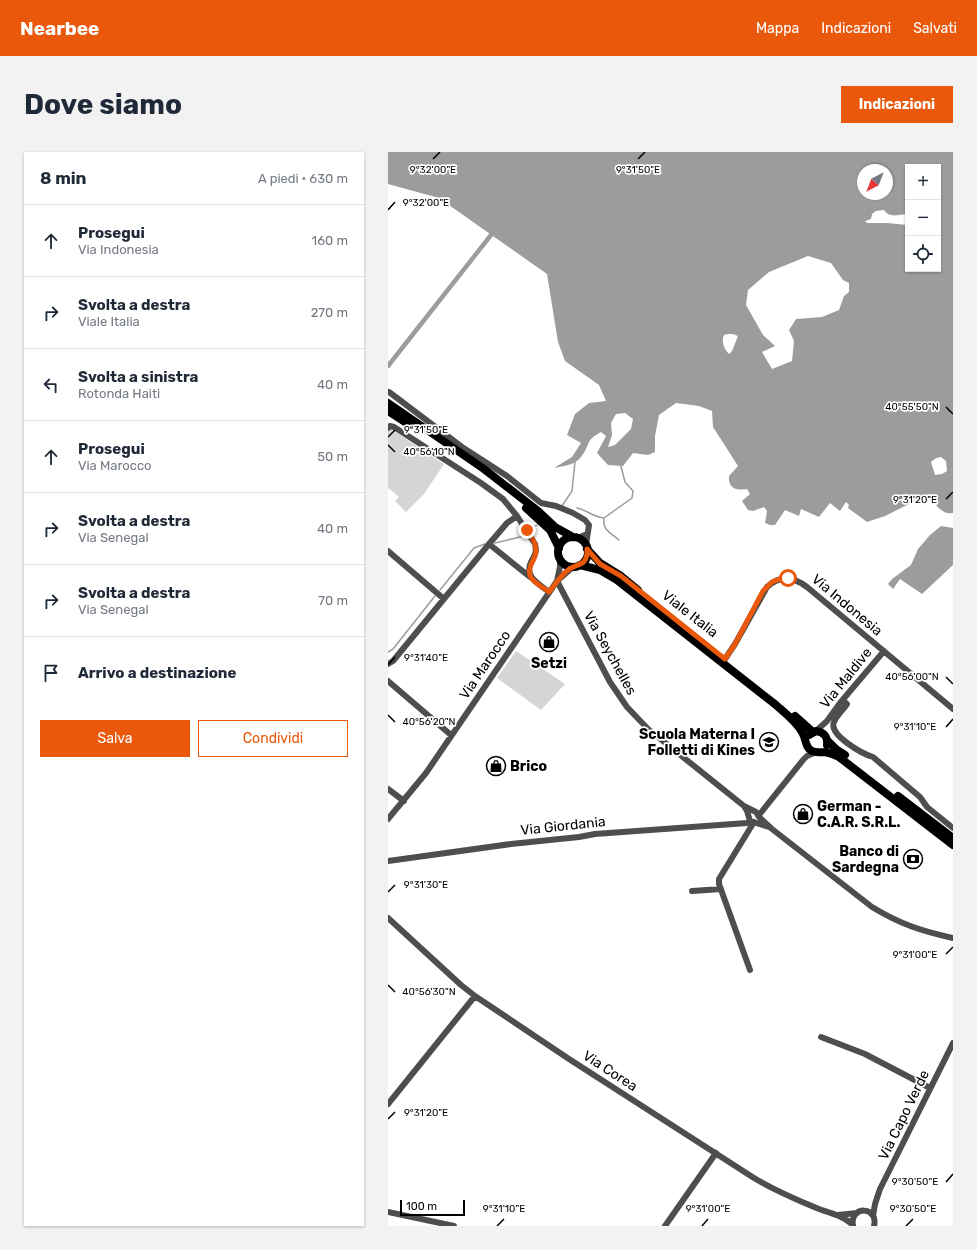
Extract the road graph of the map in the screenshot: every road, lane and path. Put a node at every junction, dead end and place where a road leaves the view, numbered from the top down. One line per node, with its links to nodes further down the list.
1 (389, 392): 6 (street)
2 (388, 403): 7 (main road)
3 (388, 411): 10 (main road)
4 (388, 428): 5 (street)
5 (517, 516): 8 (street); 14 (street)
6 (587, 534): 7 (street); 9 (street)
7 (576, 538): 9 (main road); 10 (main road)
8 (489, 544): 14 (street); 17 (street)
9 (587, 547): 13 (main road); 19 (main road, Viale Italia)
10 (559, 548): 12 (main road)
11 (388, 551): 17 (street)
12 (560, 559): 13 (main road); 15 (street, Via Marocco)
13 (576, 566): 15 (street, Via Marocco); 28 (main road, Viale Italia)
14 (532, 579): 16 (street)
15 (557, 581): 16 (street, Via Marocco); 33 (street, Via Seychelles)
16 (549, 592): 26 (street, Via Marocco)
17 (444, 599): 20 (street)
18 (884, 651): 19 (street, Via Indonesia); 22 (street, Via Maldive); 23 (street, Via Indonesia)
19 (725, 659): 25 (main road, Viale Italia)
20 (388, 664)
21 (388, 681): 26 (street)
22 (843, 700): 24 (street, Via Maldive); 36 (street)
23 (953, 709)
24 (827, 721): 25 (street, Via Maldive); 27 (street, Via Maldive)
25 (814, 731): 27 (main road); 28 (main road)
26 (451, 735): 32 (street, Via Marocco)
27 (826, 738): 29 (main road); 38 (main road)
28 (807, 744): 29 (main road); 30 (street)
29 (818, 752): 30 (street); 39 (main road)
30 (803, 760): 33 (street)
31 (388, 789): 32 (street)
32 (404, 801): 34 (street, Via Marocco)
33 (754, 817): 35 (street, Via Giordania); 37 (street); 44 (street, Via Seychelles)
34 (388, 819)
35 (741, 823): 37 (street); 40 (street, Via Giordania)
36 (953, 828)
37 (747, 832): 41 (street)
38 (953, 838)
39 (953, 846)
40 (388, 861)
41 (721, 889): 42 (street); 45 (street)
42 (692, 891)
43 (388, 918): 46 (street, Via Corea)
44 (953, 938)
45 (750, 970)
46 (475, 996): 50 (street); 51 (street, Via Corea)
47 (821, 1036): 49 (street)
48 (953, 1043): 49 (street, Via Capo Verde)
49 (930, 1088): 52 (street, Via Capo Verde)
50 (388, 1104)
51 (716, 1153): 55 (street, Via Corea); 59 (street)
52 (877, 1197): 54 (street); 56 (street)
53 (388, 1212): 58 (street)
54 (860, 1212): 55 (street); 56 (street); 57 (street)
55 (838, 1215): 57 (street)
56 (875, 1222)
57 (853, 1225)
58 (454, 1226)
59 (666, 1226)

